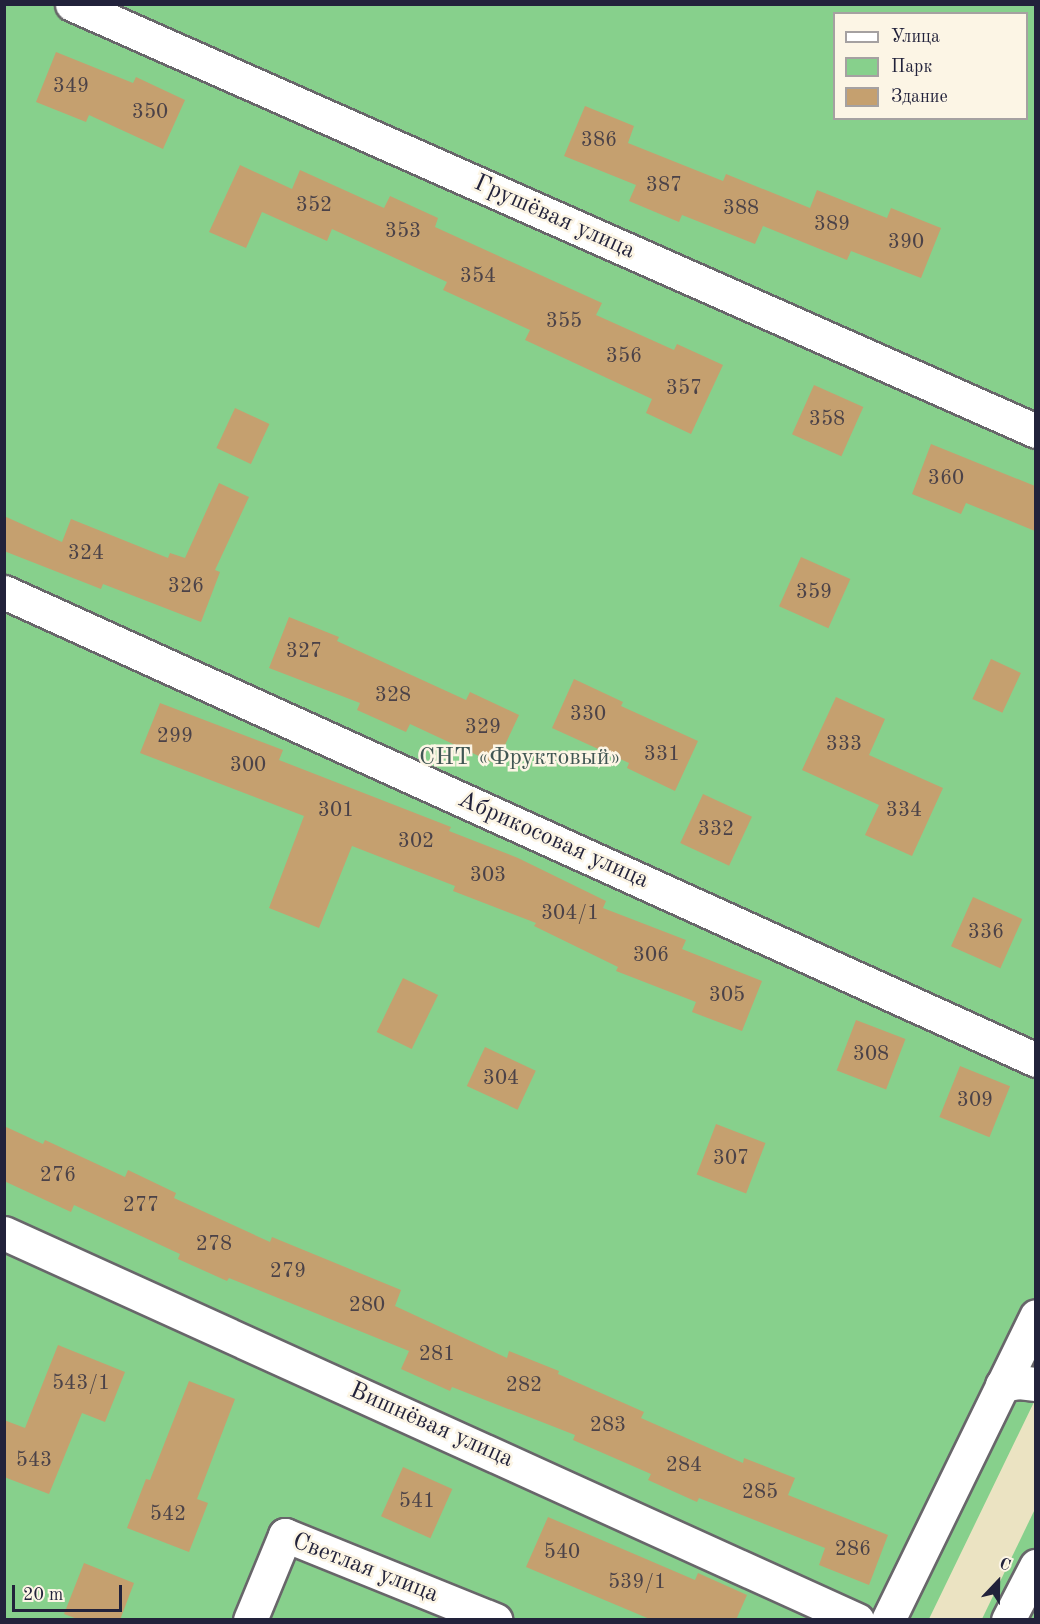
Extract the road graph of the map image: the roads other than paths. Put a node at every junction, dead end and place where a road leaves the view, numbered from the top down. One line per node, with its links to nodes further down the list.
1 (72, 4): 2 (street, Грушёвая улица)
2 (1035, 431)
3 (4, 592): 4 (street, Абрикосовая улица)
4 (1035, 1060)
5 (4, 1233): 12 (street, Вишнёвая улица)
6 (1035, 1316): 8 (street)
7 (1035, 1384): 8 (street)
8 (1002, 1385): 13 (street)
9 (1035, 1566): 14 (street)
10 (250, 1620): 11 (street, Светлая улица)
11 (495, 1620)
12 (857, 1620)
13 (888, 1620)
14 (1008, 1620)

